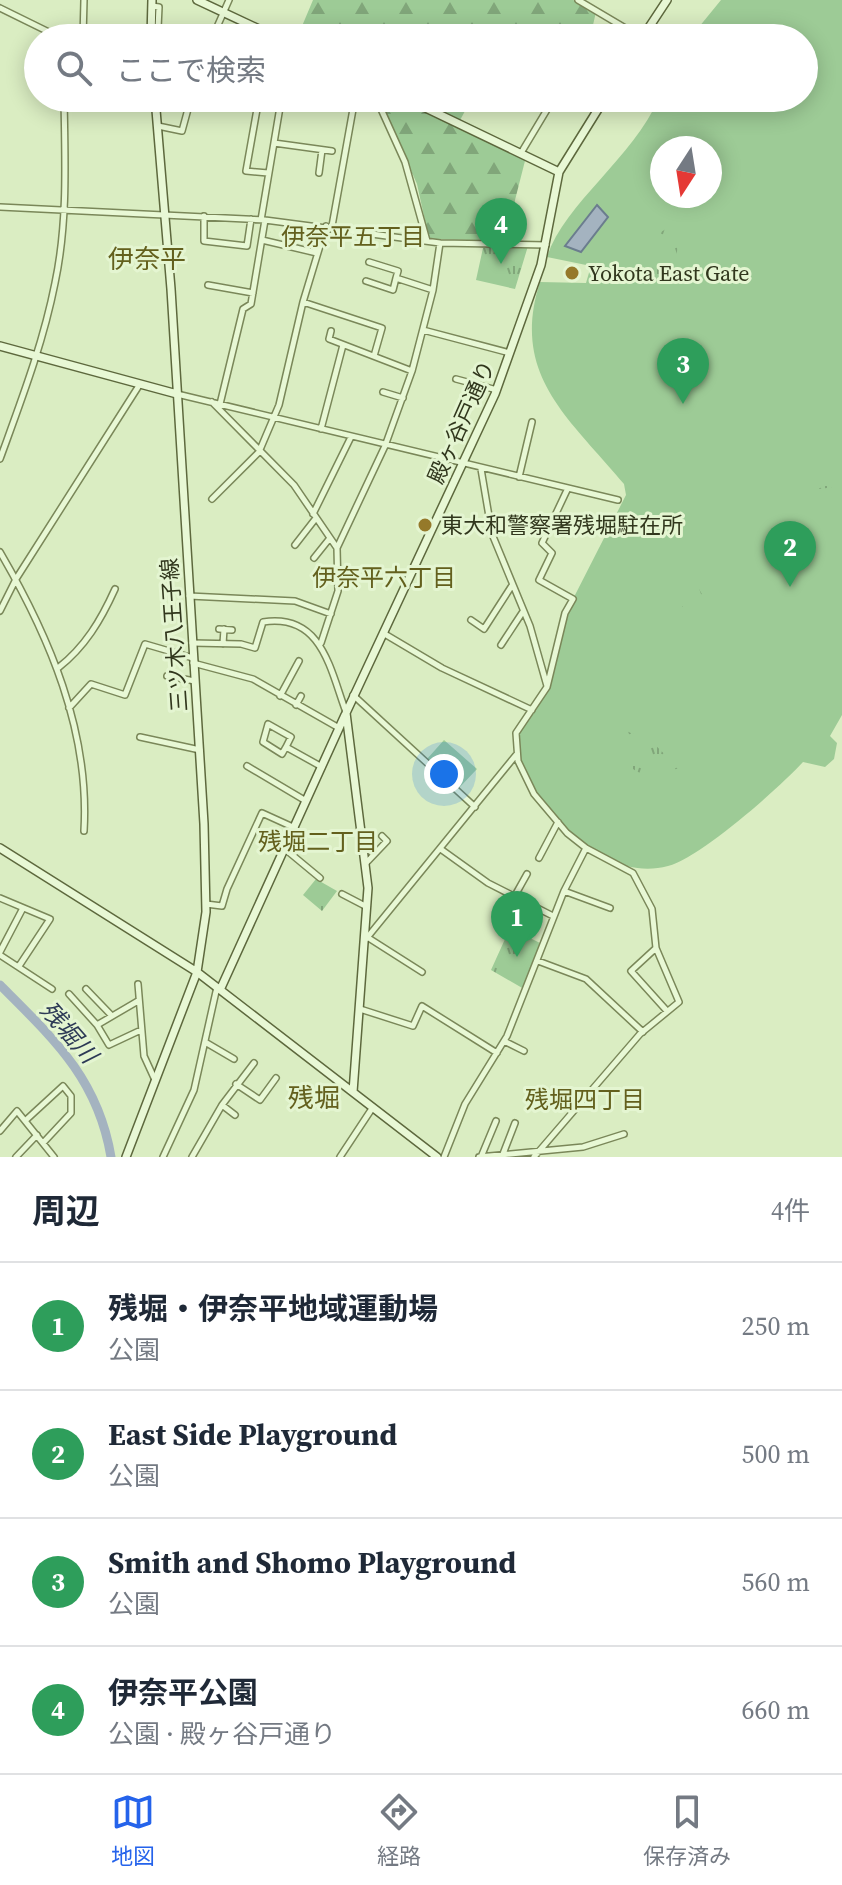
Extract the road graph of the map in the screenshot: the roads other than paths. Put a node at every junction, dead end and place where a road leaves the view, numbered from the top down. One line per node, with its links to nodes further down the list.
1 (84, 0): 10 (street)
2 (197, 0): 8 (street)
3 (229, 0): 8 (street)
4 (578, 0): 15 (street)
5 (667, 0): 16 (street)
6 (152, 3): 11 (street); 12 (street)
7 (0, 8): 9 (street)
8 (224, 13): 13 (street); 14 (street)
9 (33, 24)
10 (83, 24)
11 (151, 24)
12 (158, 24)
13 (219, 24)
14 (247, 24)
15 (618, 24)
16 (651, 24)
17 (64, 112): 36 (street)
18 (156, 112): 27 (street, 三ツ木八王子線)
19 (187, 112): 27 (street)
20 (256, 112): 33 (street)
21 (279, 112): 28 (street)
22 (352, 112): 41 (street)
23 (382, 112): 43 (street)
24 (435, 112): 31 (street)
25 (546, 112): 31 (street)
26 (596, 112): 32 (street, 殿ヶ谷戸通り)
27 (158, 126): 37 (street, 三ツ木八王子線)
28 (274, 143): 29 (street); 33 (street)
29 (322, 150): 30 (street); 34 (street)
30 (332, 151)
31 (521, 153): 32 (street)
32 (559, 172): 45 (street, 殿ヶ谷戸通り)
33 (268, 173): 40 (street)
34 (319, 173)
35 (0, 207): 36 (street)
36 (64, 209): 37 (street); 59 (street)
37 (166, 214): 38 (street); 66 (street, 三ツ木八王子線)
38 (204, 216): 39 (street); 39 (street)
39 (251, 219): 40 (street)
40 (263, 220): 41 (street); 42 (street)
41 (329, 226): 43 (street); 46 (street)
42 (262, 240): 46 (street); 52 (street)
43 (427, 241): 44 (street)
44 (440, 243): 45 (street); 51 (street)
45 (547, 245): 58 (street, 殿ヶ谷戸通り)
46 (317, 253): 53 (street)
47 (369, 262): 48 (street)
48 (396, 278): 49 (street); 51 (street)
49 (366, 281)
50 (208, 285): 52 (street)
51 (433, 290): 54 (street)
52 (253, 293): 69 (street)
53 (303, 302): 60 (street); 70 (street)
54 (423, 330): 58 (street); 61 (street)
55 (331, 331): 56 (street)
56 (344, 345): 60 (street); 72 (street)
57 (0, 346): 59 (street)
58 (511, 353): 64 (street, 殿ヶ谷戸通り)
59 (38, 356): 63 (street); 76 (street)
60 (374, 356): 61 (street)
61 (412, 371): 67 (street)
62 (456, 379): 64 (street)
63 (140, 384): 66 (street); 89 (street)
64 (497, 390): 77 (street, 殿ヶ谷戸通り)
65 (383, 392): 67 (street)
66 (177, 394): 68 (street); 92 (street, 三ツ木八王子線)
67 (403, 398): 74 (street)
68 (211, 401): 69 (street); 75 (street)
69 (220, 404): 70 (street)
70 (273, 417): 72 (street); 75 (street)
71 (532, 422): 79 (street)
72 (321, 429): 73 (street)
73 (351, 437): 74 (street); 83 (street)
74 (385, 446): 77 (street); 86 (street)
75 (259, 452): 81 (street); 83 (street)
76 (0, 459)
77 (463, 465): 78 (street); 98 (street, 殿ヶ谷戸通り)
78 (481, 469): 79 (street); 90 (street)
79 (519, 477): 80 (street)
80 (568, 488): 82 (street); 110 (street)
81 (212, 499)
82 (618, 500)
83 (314, 516): 84 (street); 85 (street)
84 (330, 538): 86 (street); 88 (street)
85 (295, 545)
86 (337, 548): 95 (street)
87 (0, 552): 89 (street)
88 (314, 558)
89 (16, 579): 93 (street); 107 (street)
90 (512, 587): 94 (street); 96 (street)
91 (115, 589): 107 (street)
92 (189, 596): 95 (street); 99 (street, 三ツ木八王子線)
93 (0, 611)
94 (523, 612): 102 (street); 110 (street)
95 (331, 614): 100 (street)
96 (471, 620)
97 (232, 630): 101 (street)
98 (383, 633): 111 (street, 殿ヶ谷戸通り); 116 (street)
99 (192, 643): 101 (street); 105 (street, 三ツ木八王子線)
100 (321, 643): 103 (street); 117 (street)
101 (223, 644): 103 (street)
102 (501, 645)
103 (255, 648): 104 (street)
104 (265, 652)
105 (193, 661): 109 (street, 三ツ木八王子線); 112 (street); 115 (street)
106 (299, 661): 112 (street)
107 (58, 668): 115 (street)
108 (167, 676): 109 (street)
109 (195, 681): 121 (street, 三ツ木八王子線)
110 (547, 687): 116 (street)
111 (353, 695): 117 (street, 殿ヶ谷戸通り); 126 (street)
112 (280, 696): 114 (street)
113 (301, 696): 114 (street)
114 (296, 705): 118 (street)
115 (69, 708): 129 (street)
116 (532, 710): 122 (street)
117 (346, 713): 118 (street); 136 (street, 殿ヶ谷戸通り)
118 (339, 728): 124 (street)
119 (140, 737): 121 (street)
120 (286, 747): 120 (street); 124 (street)
121 (200, 750): 143 (street, 三ツ木八王子線)
122 (517, 754): 126 (street); 127 (street)
123 (247, 766): 125 (street)
124 (323, 768): 125 (street)
125 (307, 802): 128 (street)
126 (475, 807): 134 (street)
127 (558, 822): 132 (street); 135 (street)
128 (295, 828): 133 (street); 143 (street)
129 (84, 831)
130 (382, 836): 136 (street)
131 (0, 848): 154 (street)
132 (586, 848): 139 (street); 150 (street)
133 (285, 849): 138 (street); 157 (street)
134 (442, 850): 141 (street); 149 (street)
135 (539, 858)
136 (367, 862): 144 (street, 殿ヶ谷戸通り)
137 (527, 874): 141 (street)
138 (320, 878)
139 (564, 891): 146 (street); 147 (street)
140 (342, 894): 144 (street)
141 (514, 896): 147 (street); 148 (street)
142 (1, 901): 145 (street)
143 (206, 904): 154 (street, 三ツ木八王子線)
144 (367, 907): 149 (street, 殿ヶ谷戸通り)
145 (23, 908): 151 (street); 153 (street)
146 (610, 908)
147 (553, 916): 152 (street)
148 (498, 926)
149 (366, 938): 155 (street); 162 (street, 殿ヶ谷戸通り)
150 (656, 948): 163 (street); 163 (street)
151 (0, 954): 153 (street)
152 (538, 961): 167 (street); 168 (street)
153 (19, 966): 158 (street)
154 (197, 972): 157 (street); 175 (street, 三ツ木八王子線)
155 (422, 972)
156 (138, 984): 161 (street)
157 (218, 988): 169 (street); 177 (street)
158 (52, 989)
159 (86, 989): 164 (street)
160 (69, 994): 165 (street)
161 (138, 1001): 164 (street); 166 (street)
162 (360, 1009): 171 (street); 177 (street, 殿ヶ谷戸通り)
163 (667, 1011): 167 (street)
164 (112, 1016): 165 (street)
165 (97, 1025): 166 (street)
166 (141, 1030): 175 (street)
167 (643, 1032): 190 (street)
168 (504, 1041): 170 (street); 171 (street)
169 (205, 1042): 172 (street); 194 (street)
170 (524, 1051)
171 (497, 1053): 198 (street)
172 (234, 1059)
173 (254, 1063): 176 (street)
174 (276, 1078): 176 (street)
175 (155, 1080): 193 (street, 三ツ木八王子線)
176 (236, 1084): 178 (street)
177 (353, 1092): 179 (street)
178 (222, 1105): 180 (street); 195 (street)
179 (373, 1107): 196 (street); 197 (street)
180 (235, 1115)
181 (26, 1120): 182 (street); 187 (street); 188 (street)
182 (2, 1121): 185 (street)
183 (496, 1121): 199 (street)
184 (515, 1123): 189 (street)
185 (0, 1131)
186 (624, 1134): 190 (street)
187 (37, 1135): 188 (street); 191 (street)
188 (43, 1143): 192 (street)
189 (503, 1154): 190 (street); 199 (street)
190 (537, 1154)
191 (16, 1157)
192 (54, 1157)
193 (126, 1157)
194 (163, 1157)
195 (192, 1157)
196 (340, 1157)
197 (437, 1157)
198 (444, 1157)
199 (480, 1157)

